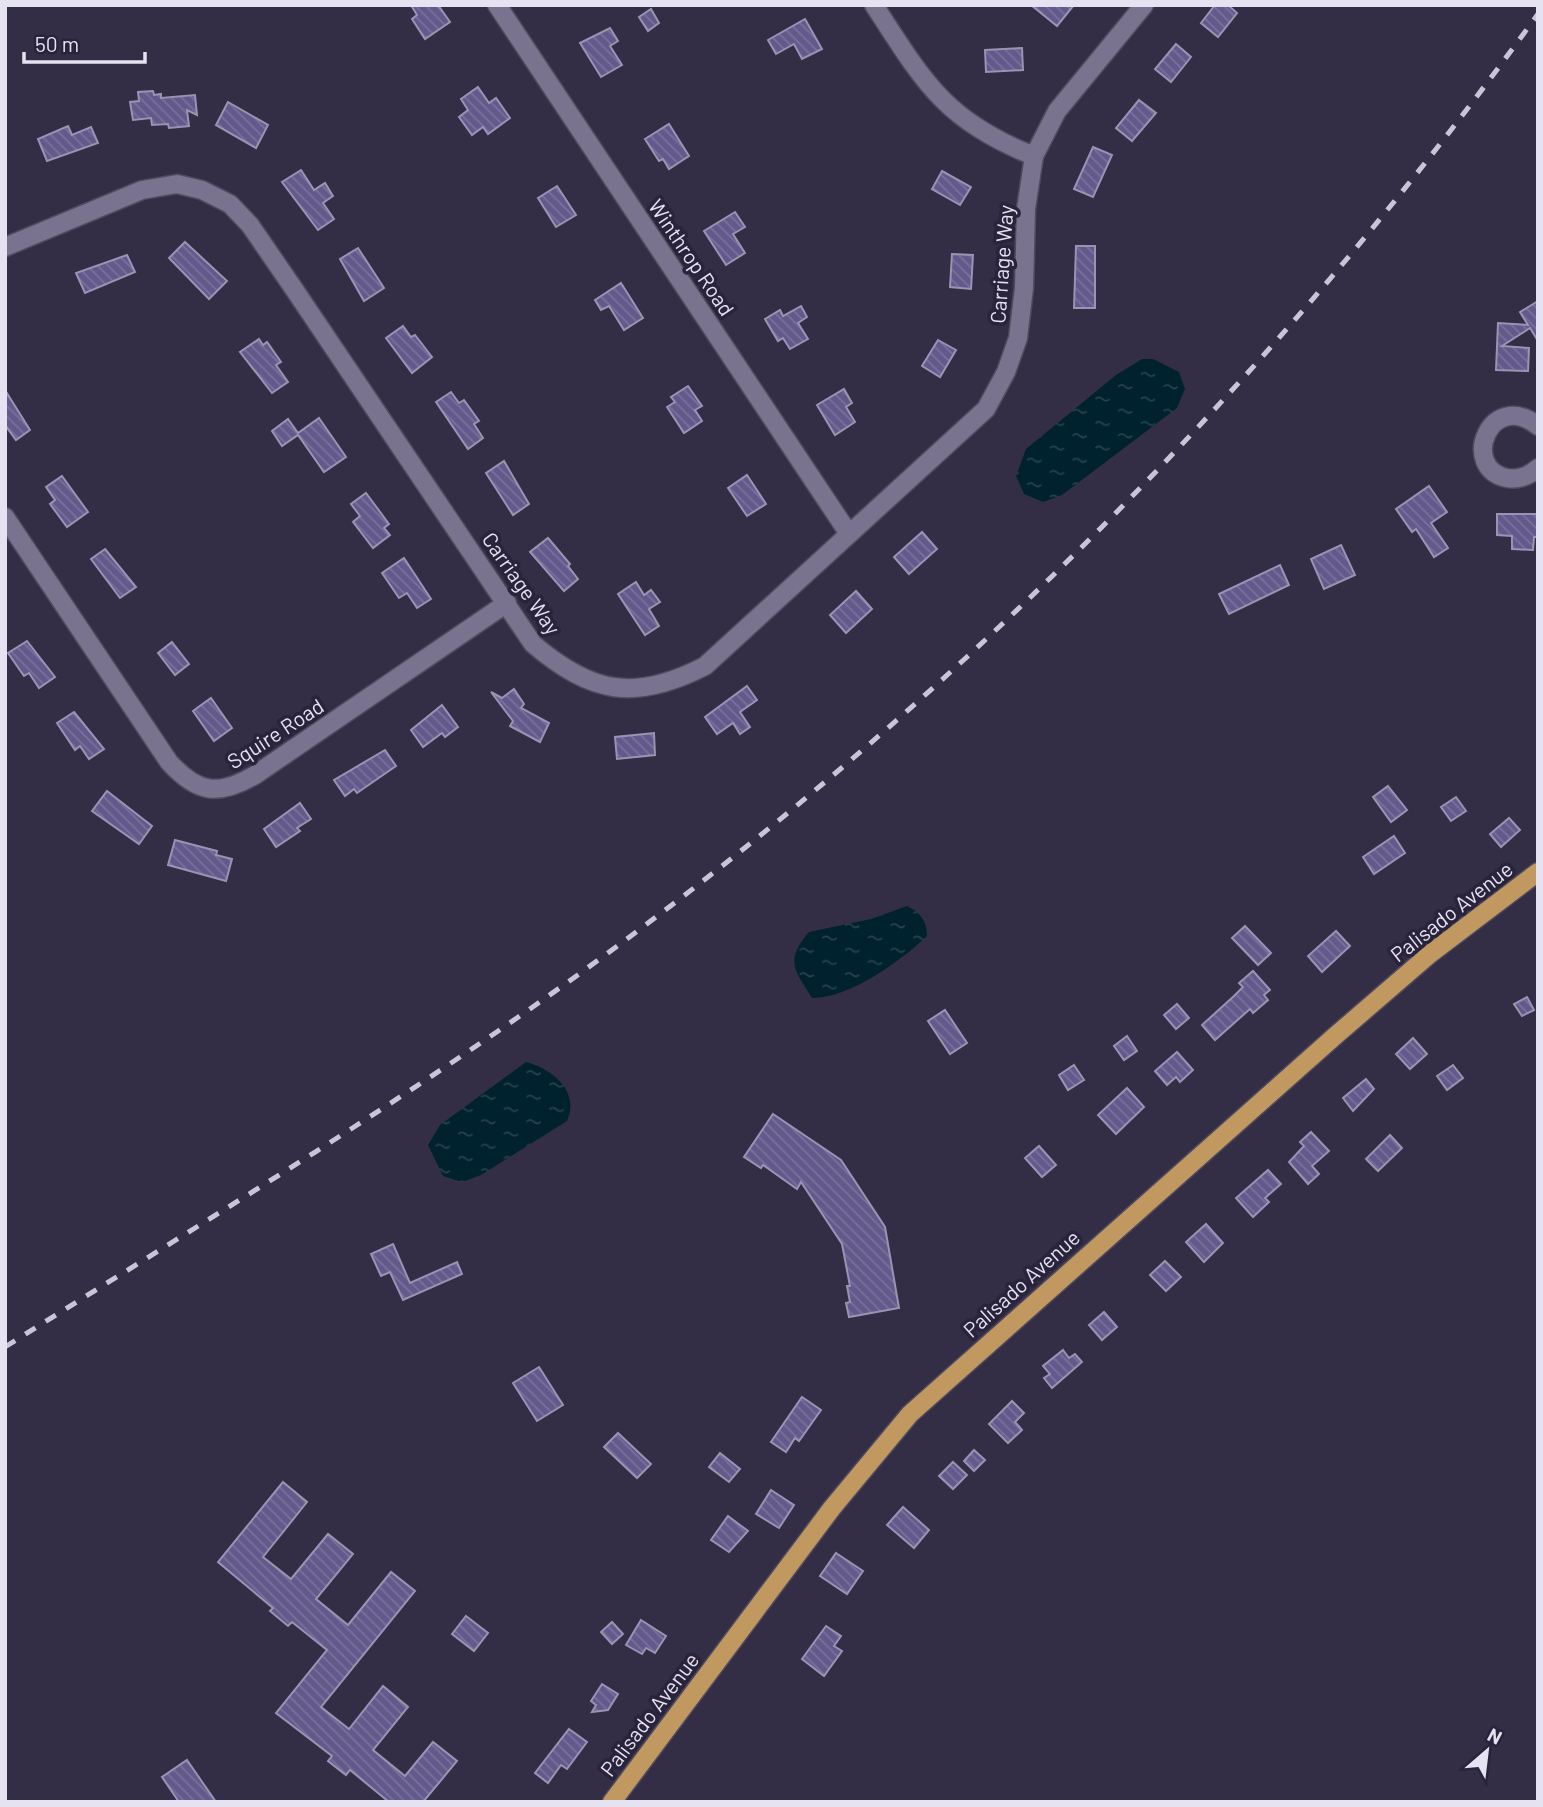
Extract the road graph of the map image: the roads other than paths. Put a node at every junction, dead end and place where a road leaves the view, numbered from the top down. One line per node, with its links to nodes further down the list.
1 (496, 5): 9 (street, Winthrop Road)
2 (874, 5): 4 (street)
3 (1144, 5): 4 (street, Carriage Way)
4 (1034, 156): 9 (street, Carriage Way)
5 (5, 247): 10 (street, Carriage Way)
6 (1538, 426): 7 (street)
7 (1538, 468)
8 (5, 517): 10 (street, Squire Road)
9 (849, 534): 10 (street, Carriage Way)
10 (507, 603)
11 (1538, 872): 12 (main road, Palisado Avenue)
12 (612, 1802)

